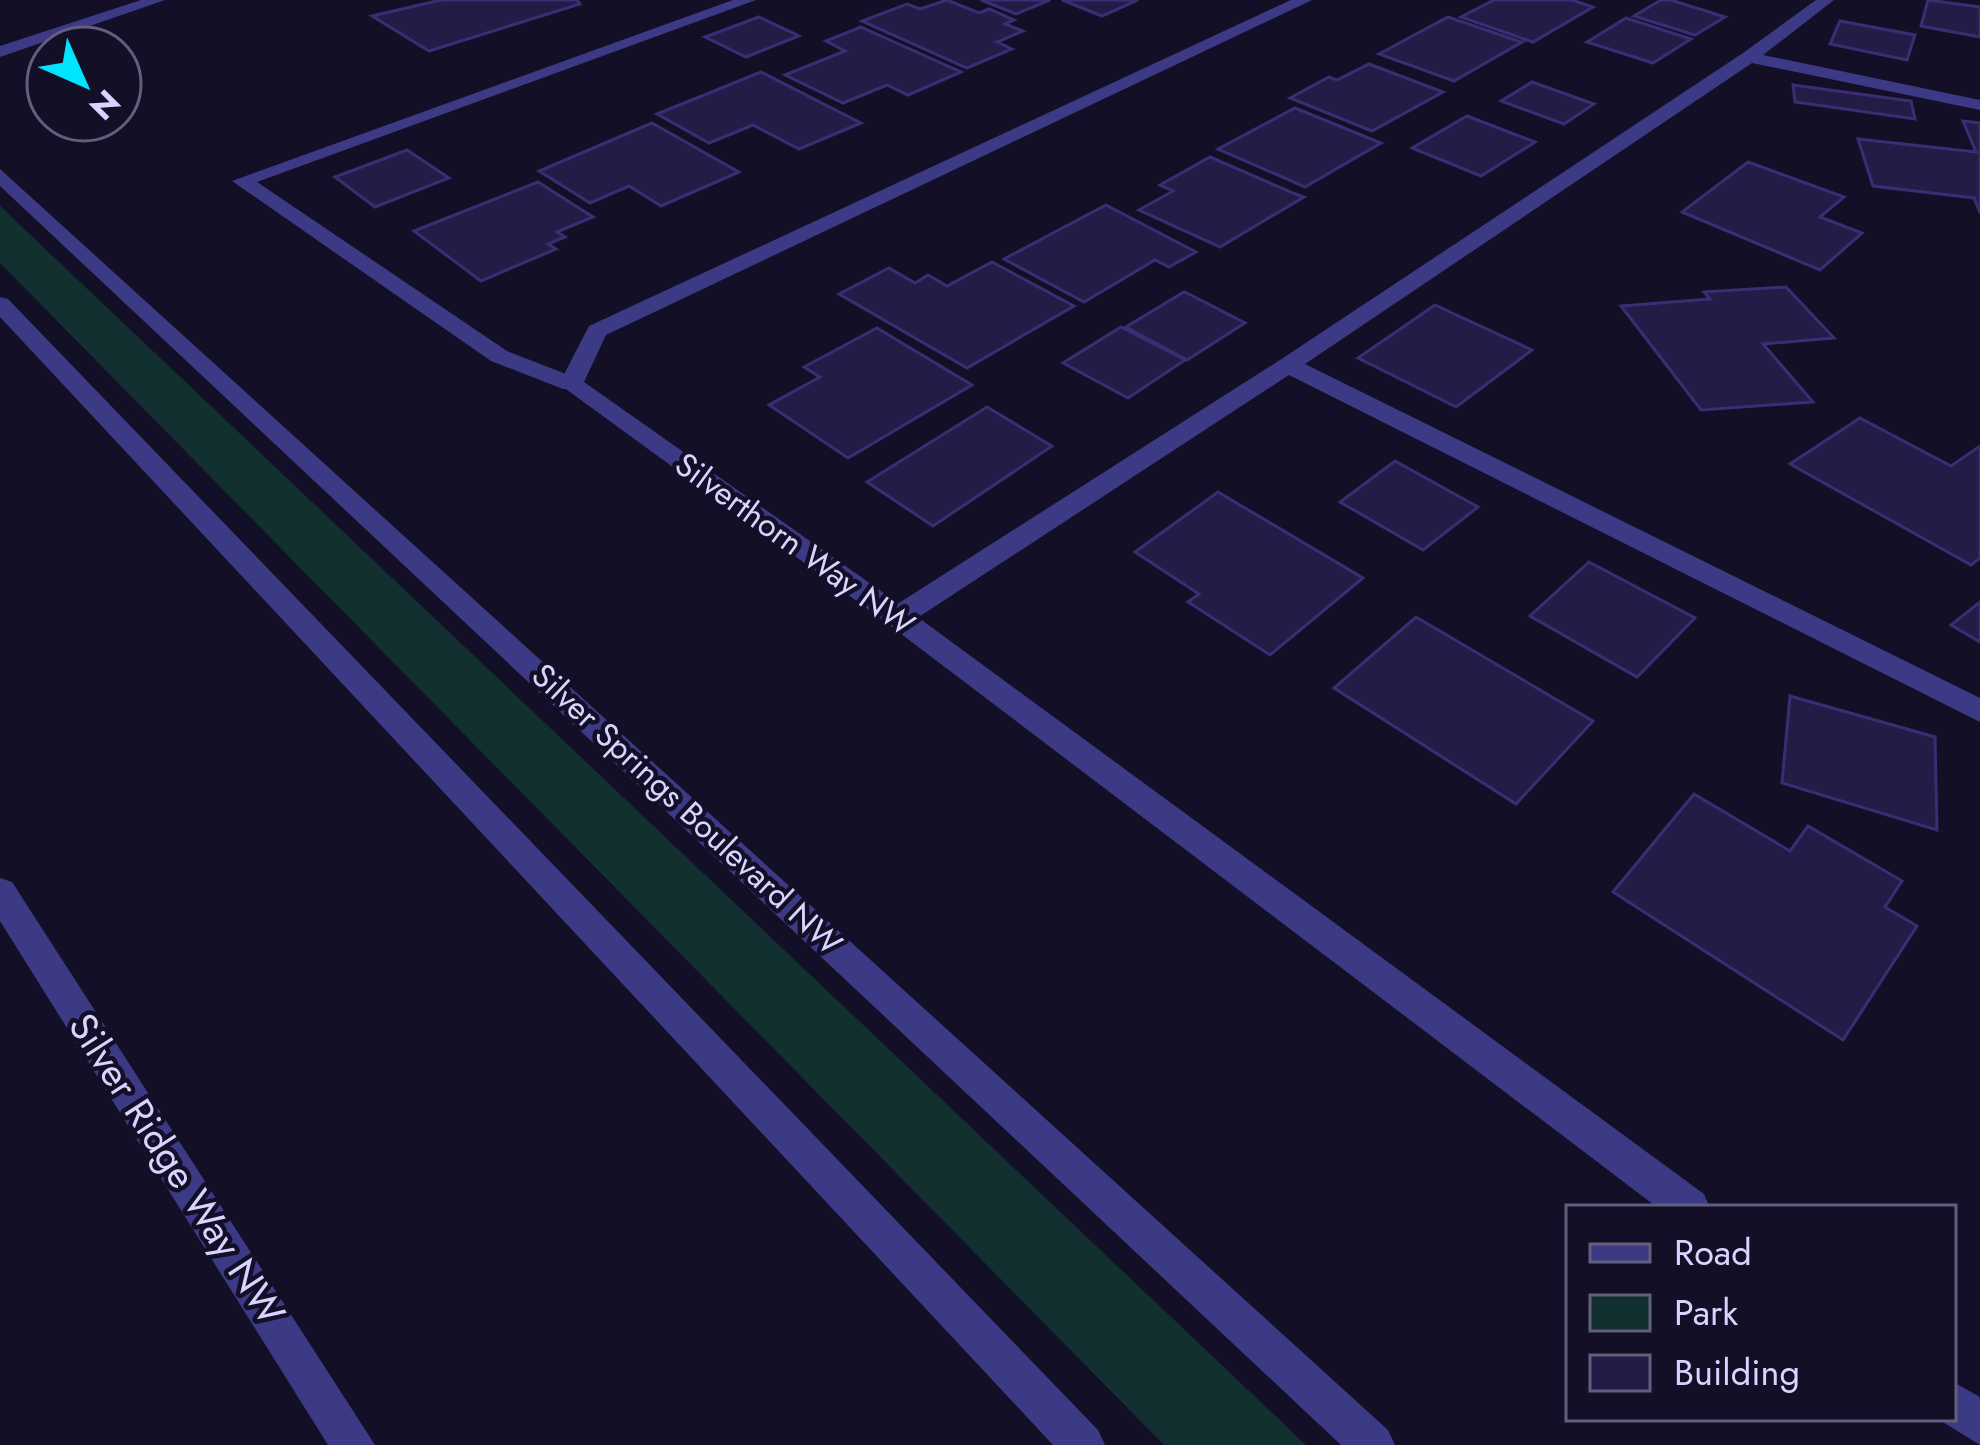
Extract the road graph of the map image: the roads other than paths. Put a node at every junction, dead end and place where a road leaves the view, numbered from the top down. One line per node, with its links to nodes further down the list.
1 (157, 0): 5 (street)
2 (748, 0): 11 (street, Silverthorn Way NW)
3 (1304, 0): 11 (street)
4 (1826, 0): 6 (street)
5 (0, 52)
6 (1749, 57): 7 (street); 10 (street)
7 (1980, 105)
8 (0, 175): 18 (street, Silver Springs Boulevard NW)
9 (0, 304): 17 (street)
10 (1288, 365): 12 (street); 13 (street)
11 (571, 384): 12 (street, Silverthorn Way NW)
12 (898, 617): 15 (street, Silverthorn Way NW)
13 (1980, 711)
14 (0, 893): 16 (street, Silver Ridge Way NW)
15 (1686, 1205)
16 (352, 1445)
17 (1083, 1445)
18 (1372, 1445)

